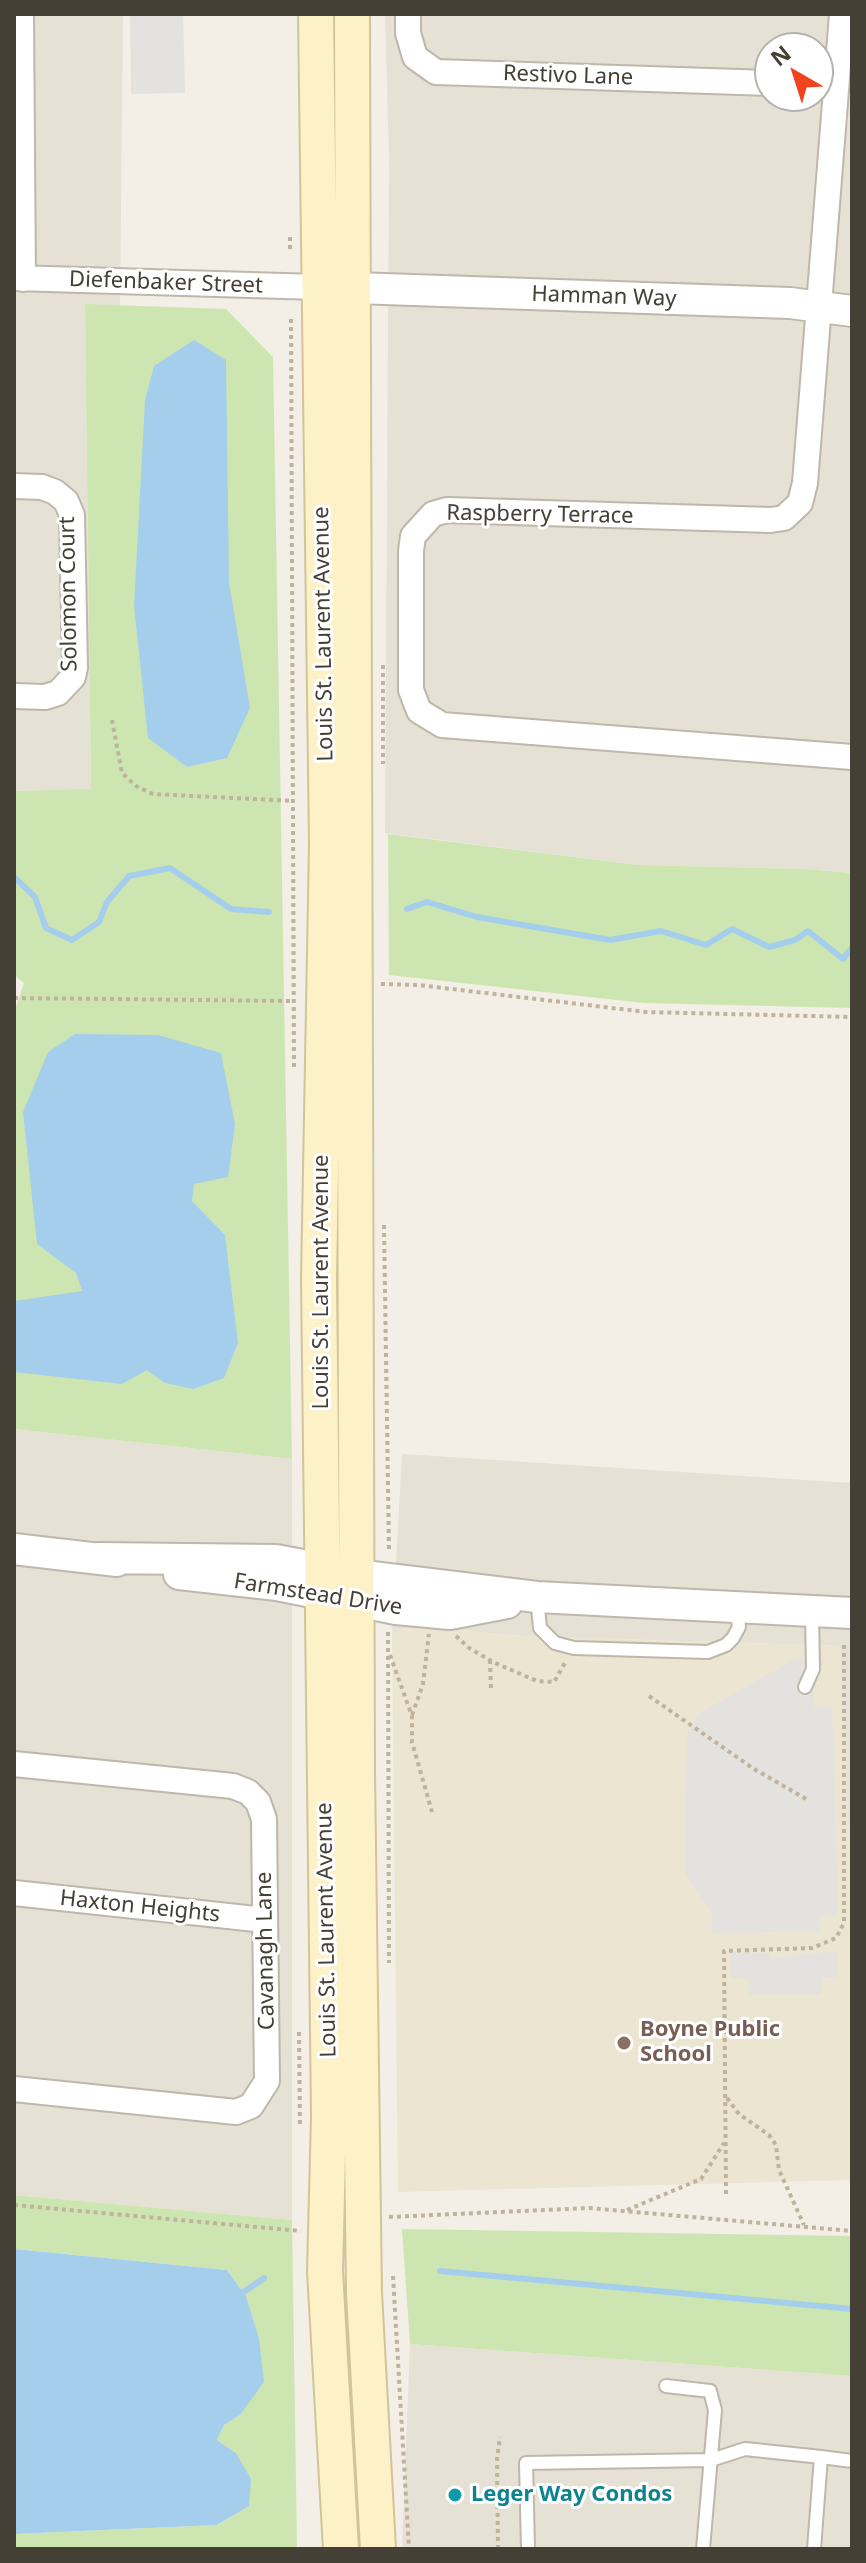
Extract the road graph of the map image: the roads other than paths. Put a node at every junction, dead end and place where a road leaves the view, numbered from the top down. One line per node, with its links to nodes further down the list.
1 (21, 14): 7 (street)
2 (316, 14): 11 (main road, Louis St. Laurent Avenue)
3 (352, 14): 12 (main road, Louis St. Laurent Avenue)
4 (408, 14): 8 (street, Restivo Lane)
5 (842, 14): 6 (street)
6 (834, 52)
7 (18, 76): 10 (street)
8 (754, 82)
9 (826, 112): 13 (street)
10 (18, 279): 11 (street, Diefenbaker Street)
11 (318, 287): 19 (main road, Louis St. Laurent Avenue)
12 (355, 288): 13 (street, Hamman Way); 19 (main road, Louis St. Laurent Avenue)
13 (819, 306): 14 (street, Hamman Way); 17 (street, Raspberry Terrace)
14 (852, 311)
15 (14, 486): 16 (street, Solomon Court)
16 (14, 696)
17 (852, 757)
18 (14, 1549): 19 (street, Farmstead Drive)
19 (340, 1585): 20 (street, Farmstead Drive); 20 (street, Farmstead Drive); 33 (main road, Louis St. Laurent Avenue); 34 (main road, Louis St. Laurent Avenue)
20 (537, 1597): 21 (street, Farmstead Drive); 21 (lane)
21 (737, 1610): 22 (street, Farmstead Drive)
22 (812, 1611): 23 (street, Farmstead Drive); 24 (lane)
23 (852, 1613)
24 (805, 1687)
25 (14, 1764): 27 (street, Cavanagh Lane)
26 (14, 1893): 27 (street, Haxton Heights)
27 (265, 1920): 28 (street, Cavanagh Lane)
28 (14, 2089)
29 (666, 2386): 31 (lane)
30 (821, 2457): 31 (lane); 32 (lane); 37 (lane)
31 (711, 2460): 35 (lane); 36 (lane)
32 (852, 2461)
33 (341, 2549)
34 (378, 2549)
35 (528, 2549)
36 (703, 2549)
37 (814, 2549)

